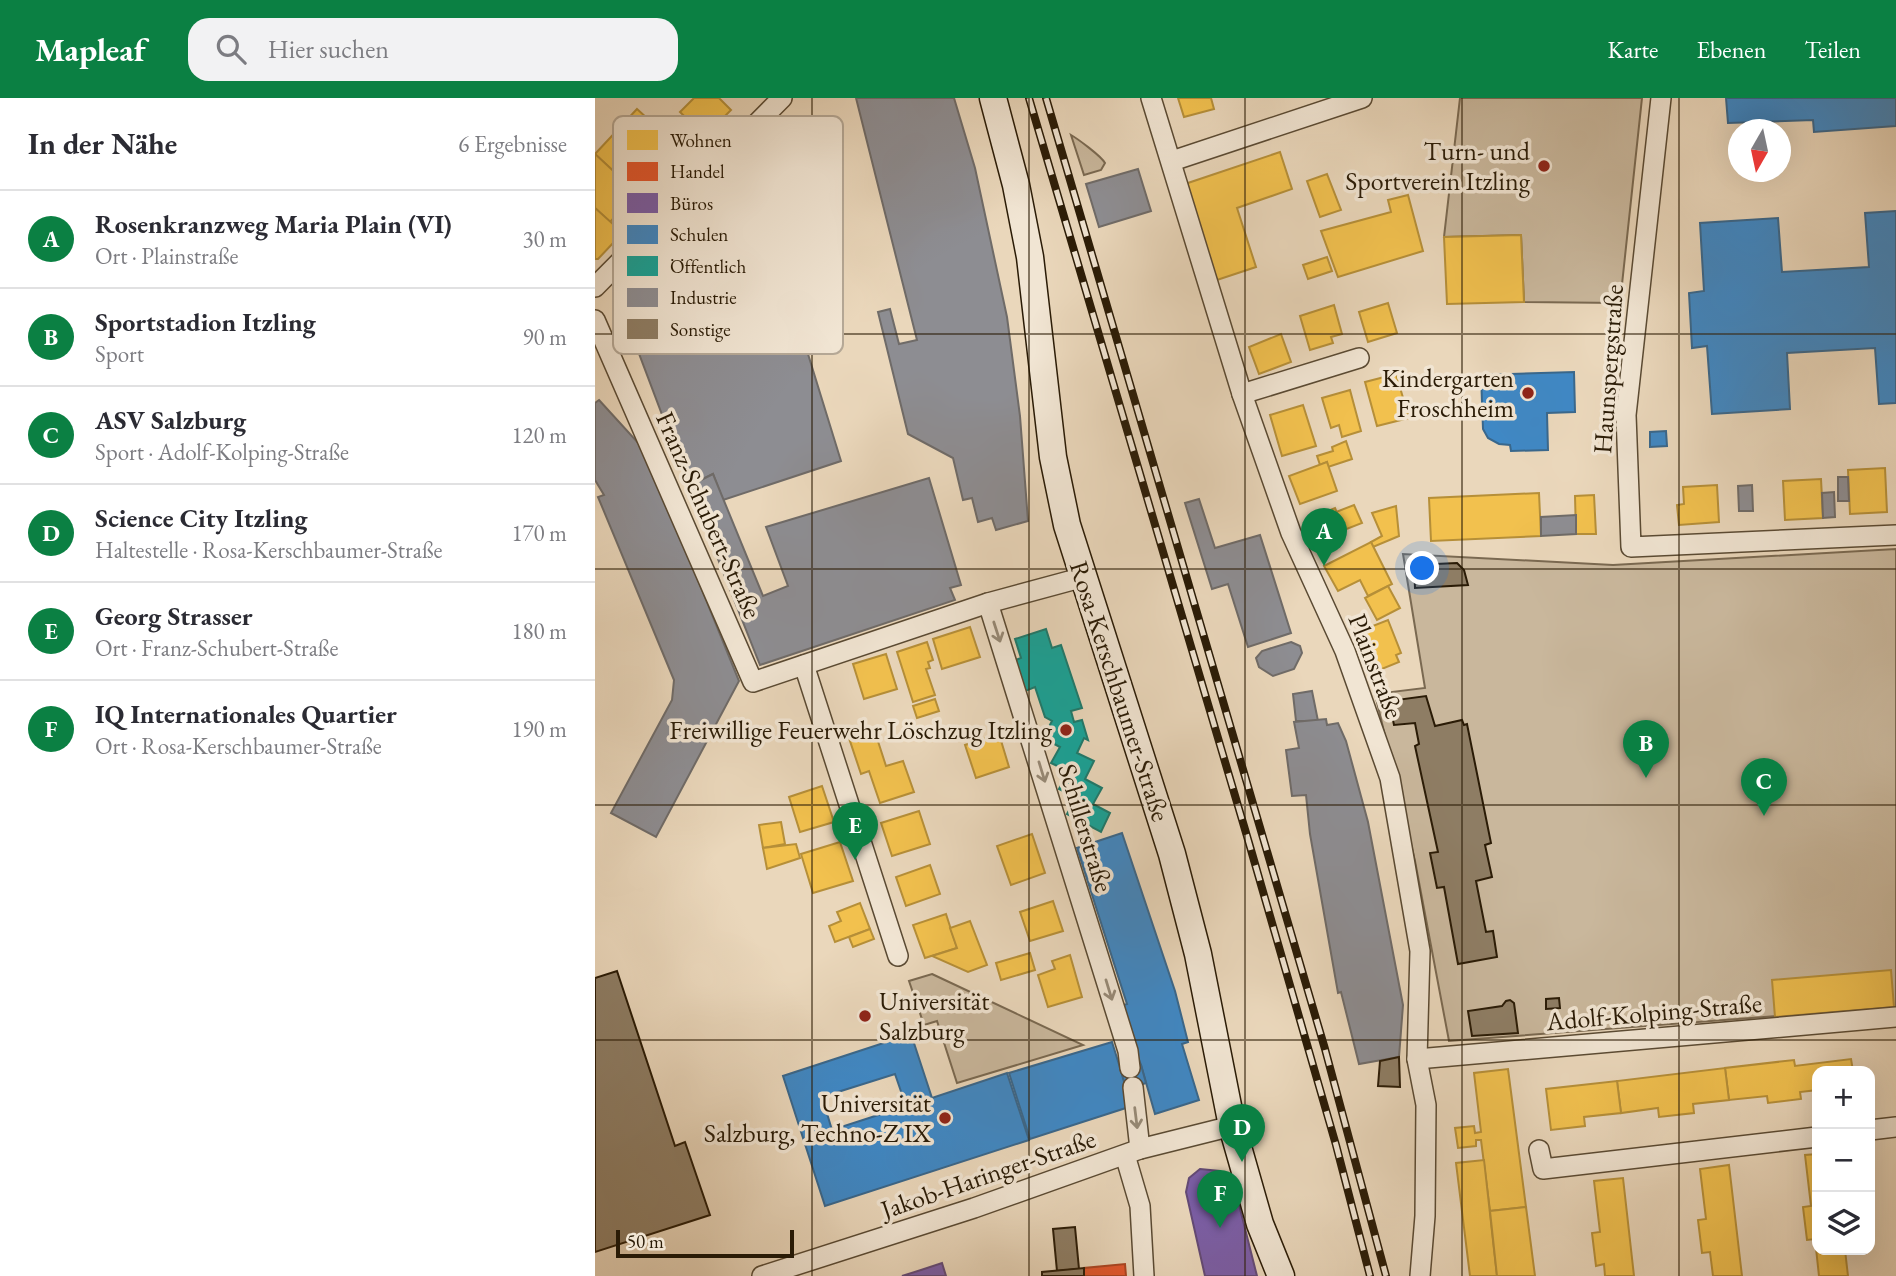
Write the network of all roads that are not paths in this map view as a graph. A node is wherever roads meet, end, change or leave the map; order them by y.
1 (782, 98) edge
2 (993, 98) edge
3 (1151, 98) edge
4 (1362, 98) edge
5 (1661, 98) edge
6 (764, 116) edge
7 (1172, 161) junction
8 (613, 269) edge
9 (595, 287) edge
10 (595, 320) edge
11 (1359, 358) dead end
12 (1243, 394) junction
13 (1896, 535) edge
14 (1084, 577) junction
15 (988, 603) junction
16 (804, 665) junction
17 (898, 956) dead end
18 (1896, 1017) edge
19 (1417, 1059) junction
20 (1232, 1126) junction
21 (1896, 1127) edge
22 (1875, 1129) edge
23 (1812, 1138) edge
24 (1539, 1150) dead end
25 (1132, 1152) junction
26 (762, 1276) edge
27 (1144, 1276) edge
28 (1281, 1276) edge
29 (1420, 1276) edge

1 - 6 street
2 - 14 main road, Rosa-Kerschbaumer-Straße
3 - 7 street, Plainstraße
4 - 7 street
5 - 13 street, Haunspergstraße
7 - 12 street, Plainstraße
8 - 9 street
10 - 16 street, Franz-Schubert-Straße
11 - 12 street
12 - 19 street, Plainstraße
14 - 15 street, Franz-Schubert-Straße
14 - 20 main road, Rosa-Kerschbaumer-Straße
15 - 16 street, Franz-Schubert-Straße
15 -> 25 street, Schillerstraße
16 - 17 street
18 - 19 street, Adolf-Kolping-Straße
19 - 29 street, Plainstraße
20 - 25 street, Jakob-Haringer-Straße
20 - 28 main road, Rosa-Kerschbaumer-Straße
21 - 22 street
23 - 24 street
25 - 26 street, Jakob-Haringer-Straße
25 - 27 street, Schillerstraße

